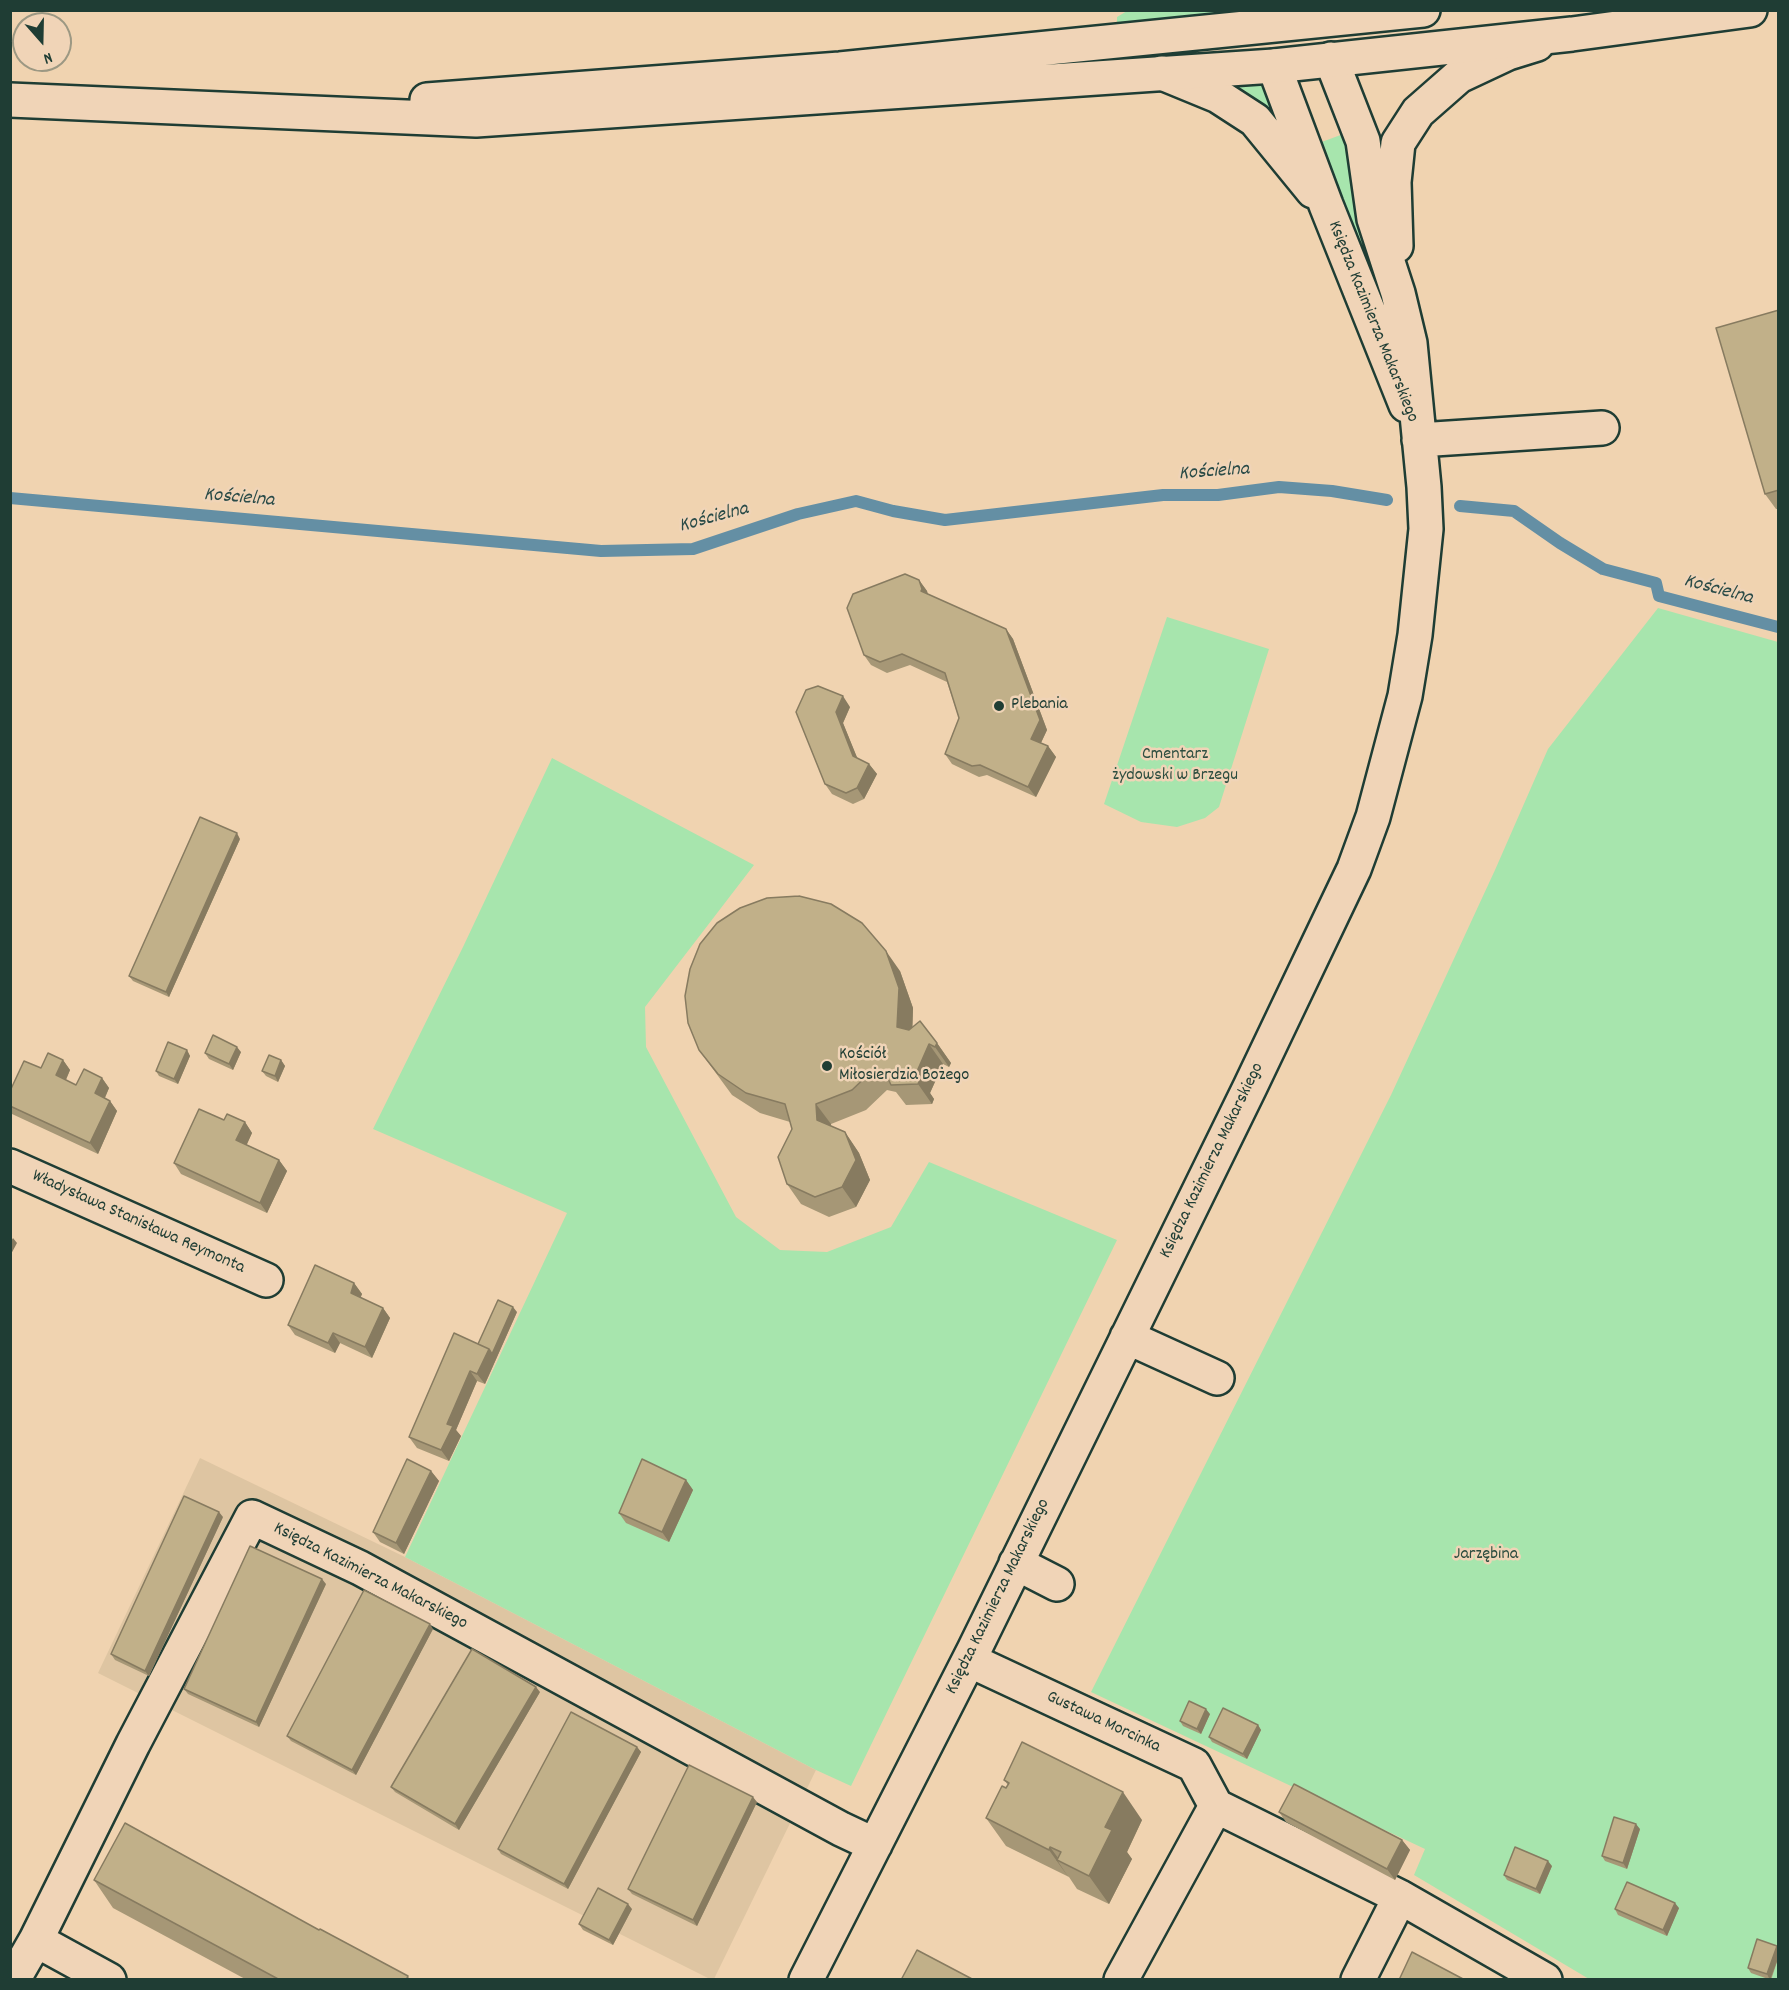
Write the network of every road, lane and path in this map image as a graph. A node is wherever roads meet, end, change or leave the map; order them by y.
1 (1423, 10) edge
2 (1750, 10) edge
3 (1316, 21) junction
4 (1260, 27) junction
5 (1572, 33) junction
6 (1331, 59) junction
7 (1274, 66) junction
8 (1162, 73) junction
9 (10, 100) edge
10 (281, 110) junction
11 (1326, 205) junction
12 (1398, 293) junction
13 (1602, 428) dead end
14 (1419, 440) junction
15 (10, 1166) edge
16 (266, 1280) dead end
17 (1127, 1337) junction
18 (1217, 1378) dead end
19 (1016, 1563) junction
20 (1057, 1584) dead end
21 (969, 1660) junction
22 (1216, 1806) junction
23 (875, 1845) junction
24 (1401, 1897) junction
25 (36, 1940) junction
26 (13, 1980) edge
27 (109, 1980) edge
28 (806, 1980) edge
29 (1121, 1980) edge
30 (1359, 1980) edge
31 (1545, 1980) edge

1 - 3 street
2 - 5 street
3 - 4 street
3 - 6 street, Księdza Kazimierza Makarskiego
4 - 7 street, Księdza Kazimierza Makarskiego
4 - 10 street
5 - 6 street
5 - 12 street, Księdza Kazimierza Makarskiego
6 - 7 street
6 - 12 street, Księdza Kazimierza Makarskiego
7 - 8 street
7 - 11 street, Księdza Kazimierza Makarskiego
8 - 10 street
8 - 11 street, Księdza Kazimierza Makarskiego
9 - 10 street
11 - 14 street, Księdza Kazimierza Makarskiego
12 - 14 street, Księdza Kazimierza Makarskiego
13 - 14 street
14 - 17 street, Księdza Kazimierza Makarskiego
15 - 16 street, Władysława Stanisława Reymonta
17 - 18 street
17 - 19 street, Księdza Kazimierza Makarskiego
19 - 20 street
19 - 21 street, Księdza Kazimierza Makarskiego
21 - 22 street, Gustawa Morcinka
21 - 23 street, Księdza Kazimierza Makarskiego
22 - 24 street
22 - 29 street
23 - 25 street, Księdza Kazimierza Makarskiego
23 - 28 street, Księdza Kazimierza Makarskiego
24 - 30 street
24 - 31 street
25 - 26 street, Księdza Kazimierza Makarskiego
25 - 27 street

